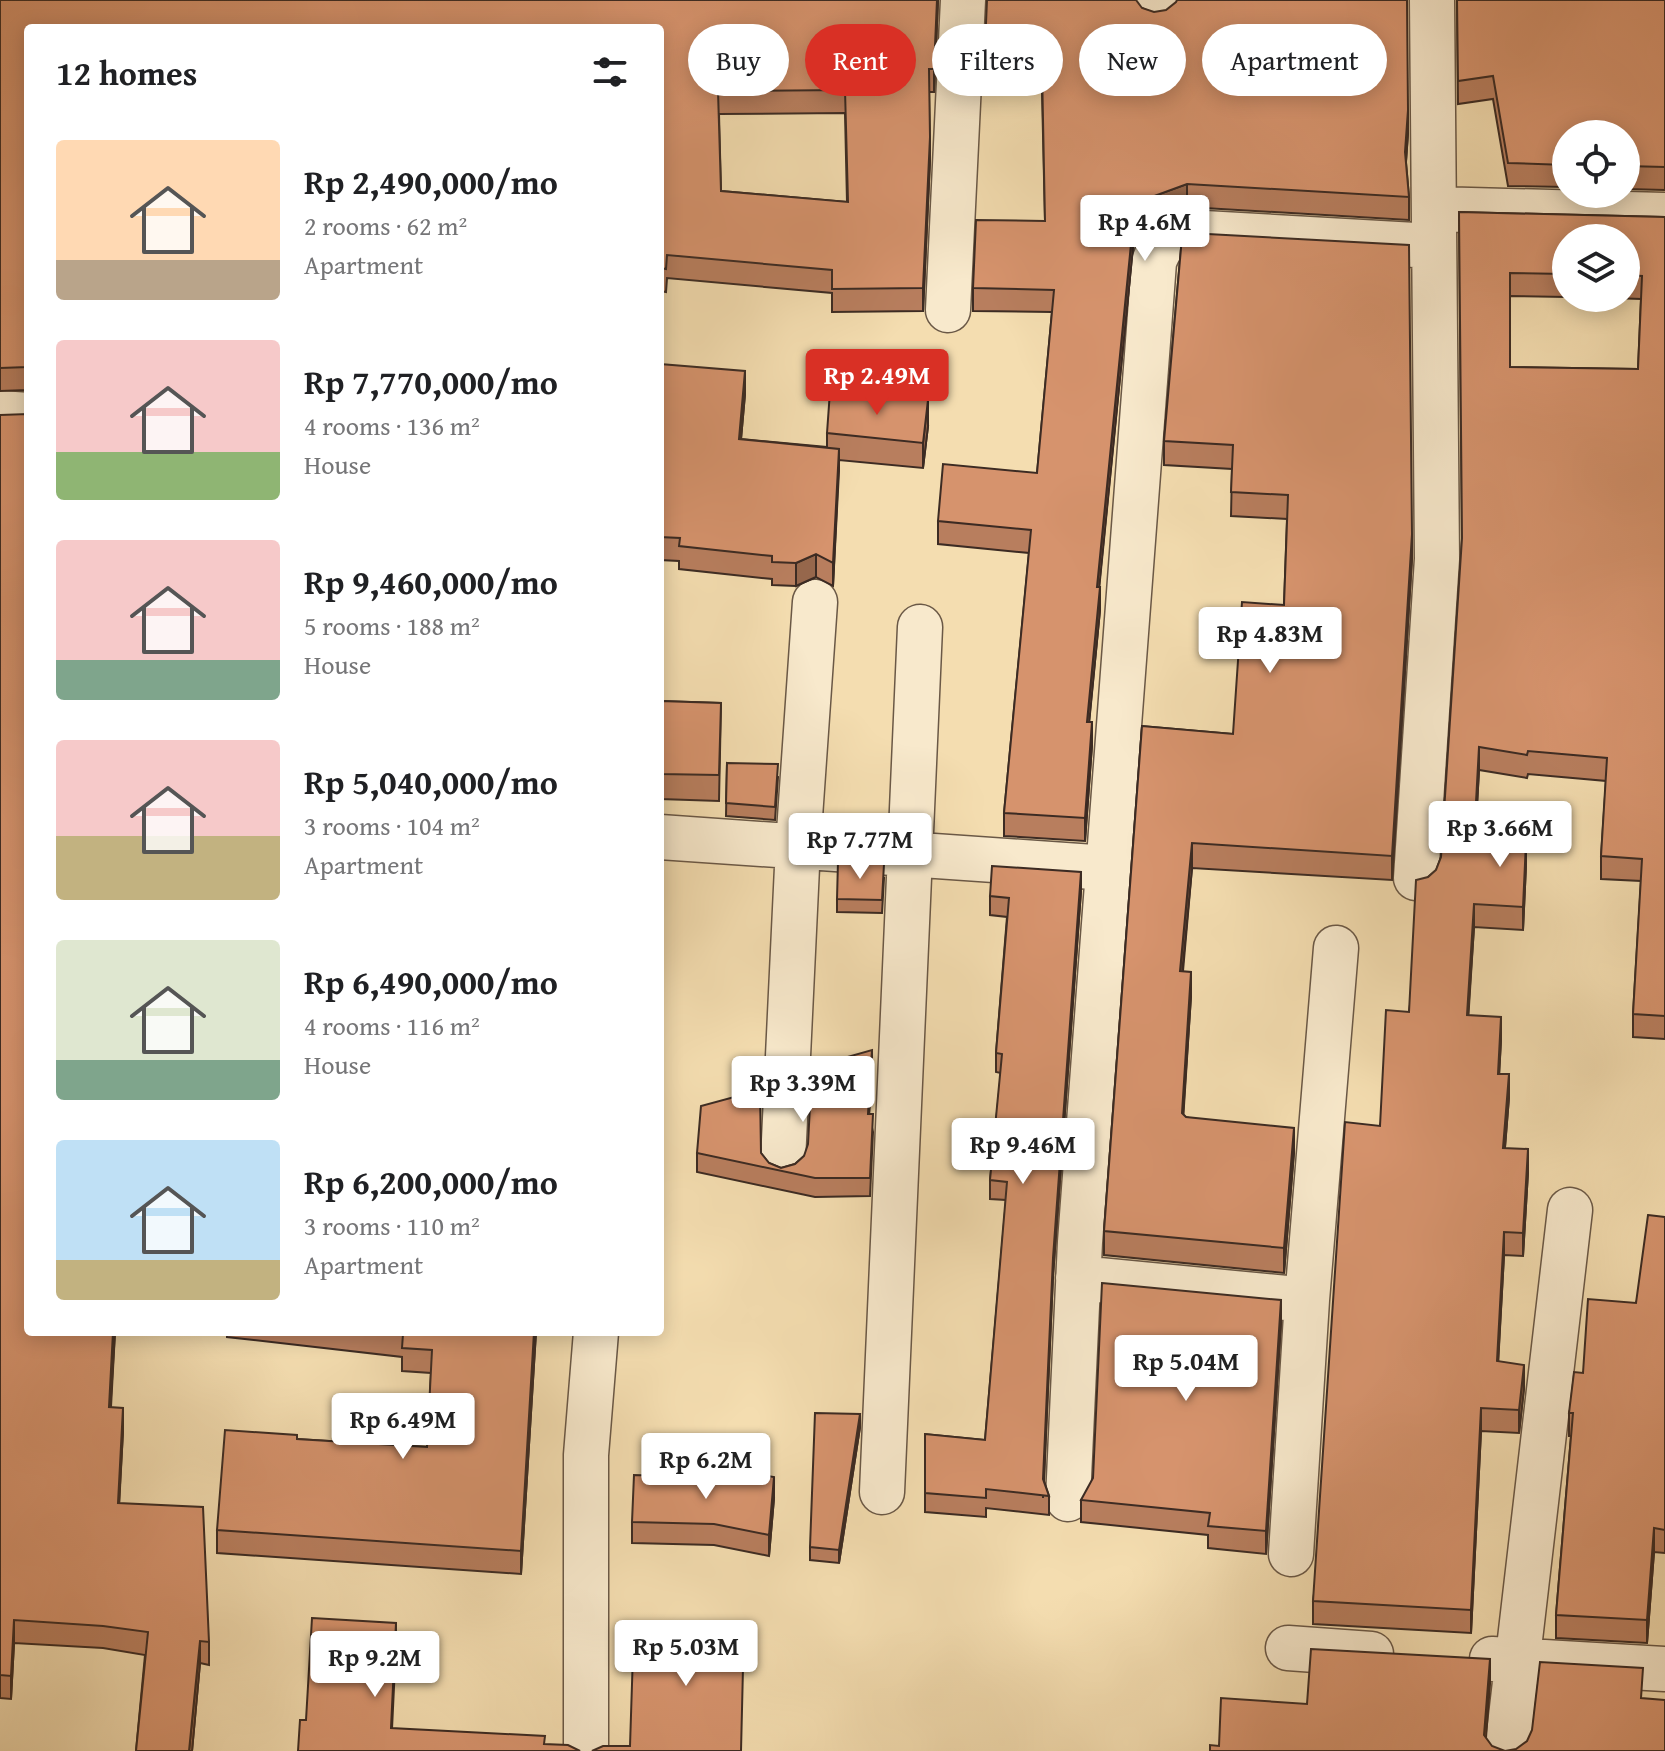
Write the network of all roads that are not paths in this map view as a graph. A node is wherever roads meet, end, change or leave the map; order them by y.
1 (963, 0) edge
2 (1432, 0) edge
3 (1665, 215) edge
4 (1434, 228) junction
5 (948, 310) dead end
6 (0, 413) edge
7 (24, 415) edge
8 (815, 602) dead end
9 (920, 627) dead end
10 (664, 837) edge
11 (798, 846) junction
12 (908, 854) junction
13 (1108, 868) junction
14 (1416, 878) edge
15 (1336, 948) dead end
16 (783, 1161) dead end
17 (1570, 1210) dead end
18 (1078, 1278) junction
19 (1307, 1300) junction
20 (596, 1336) edge
21 (882, 1492) dead end
22 (1068, 1499) dead end
23 (1291, 1554) dead end
24 (1288, 1648) dead end
25 (1414, 1656) edge
26 (1459, 1658) edge
27 (1520, 1661) junction
28 (1665, 1669) edge
29 (586, 1751) edge
30 (1507, 1751) edge

1 - 5 street
2 - 4 street
3 - 4 street
4 - 13 street
4 - 14 street
6 - 7 street
8 - 11 street
9 - 12 street
10 - 11 street
11 - 12 street
11 - 16 street
12 - 13 street
12 - 21 street
13 - 18 street
15 - 19 street
17 - 27 street
18 - 19 street
18 - 22 street
19 - 23 street
20 - 29 street
24 - 25 street
26 - 27 street
27 - 28 street
27 - 30 street

